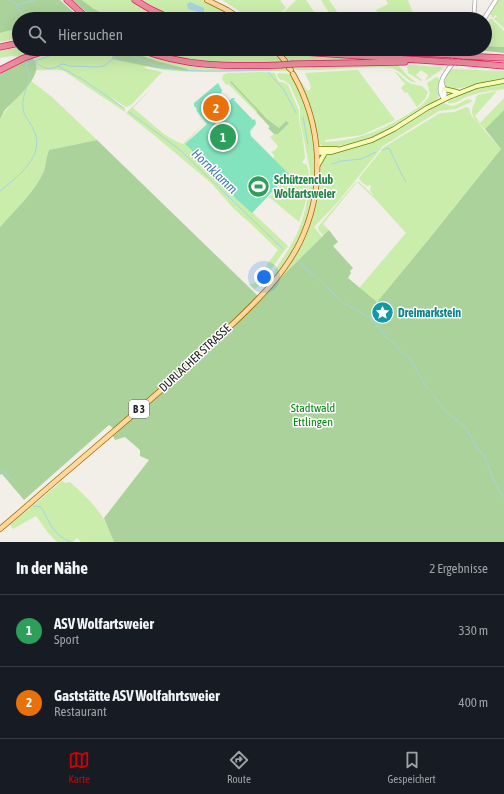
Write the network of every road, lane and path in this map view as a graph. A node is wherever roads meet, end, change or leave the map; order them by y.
1 (67, 0) edge
2 (135, 0) edge
3 (207, 0) edge
4 (475, 0) edge
5 (496, 0) edge
6 (80, 12) edge
7 (156, 12) edge
8 (230, 12) edge
9 (474, 12) edge
10 (488, 12) edge
11 (12, 44) edge
12 (0, 47) edge
13 (30, 56) edge
14 (163, 56) edge
15 (280, 56) edge
16 (360, 56) edge
17 (459, 56) edge
18 (463, 56) edge
19 (504, 58) edge
20 (419, 60) junction
21 (283, 63) junction
22 (504, 66) edge
23 (291, 69) junction
24 (0, 70) edge
25 (442, 81) junction
26 (504, 81) edge
27 (444, 90) junction
28 (460, 92) junction
29 (444, 99) junction
30 (340, 149) junction
31 (317, 151) junction
32 (325, 153) junction
33 (318, 165) junction
34 (0, 529) edge

1 - 6 highway
2 - 7 highway
3 - 8 main road
4 - 9 street
5 - 10 street
11 - 12 highway
13 - 24 highway
14 - 21 highway
15 - 21 main road
16 - 20 highway
17 - 25 street
18 - 19 highway, bridge
20 - 22 highway, bridge
20 - 23 highway
21 - 23 highway, bridge
23 - 31 main road, B 3
25 - 27 street
25 - 29 street
26 - 28 main road
27 - 28 main road
27 - 29 street
28 - 29 main road
29 - 30 main road
30 - 31 main road
30 - 32 main road
31 - 32 main road
31 - 33 main road, B 3
32 - 33 main road
33 - 34 main road, DURLACHER STRASSE / B 3

